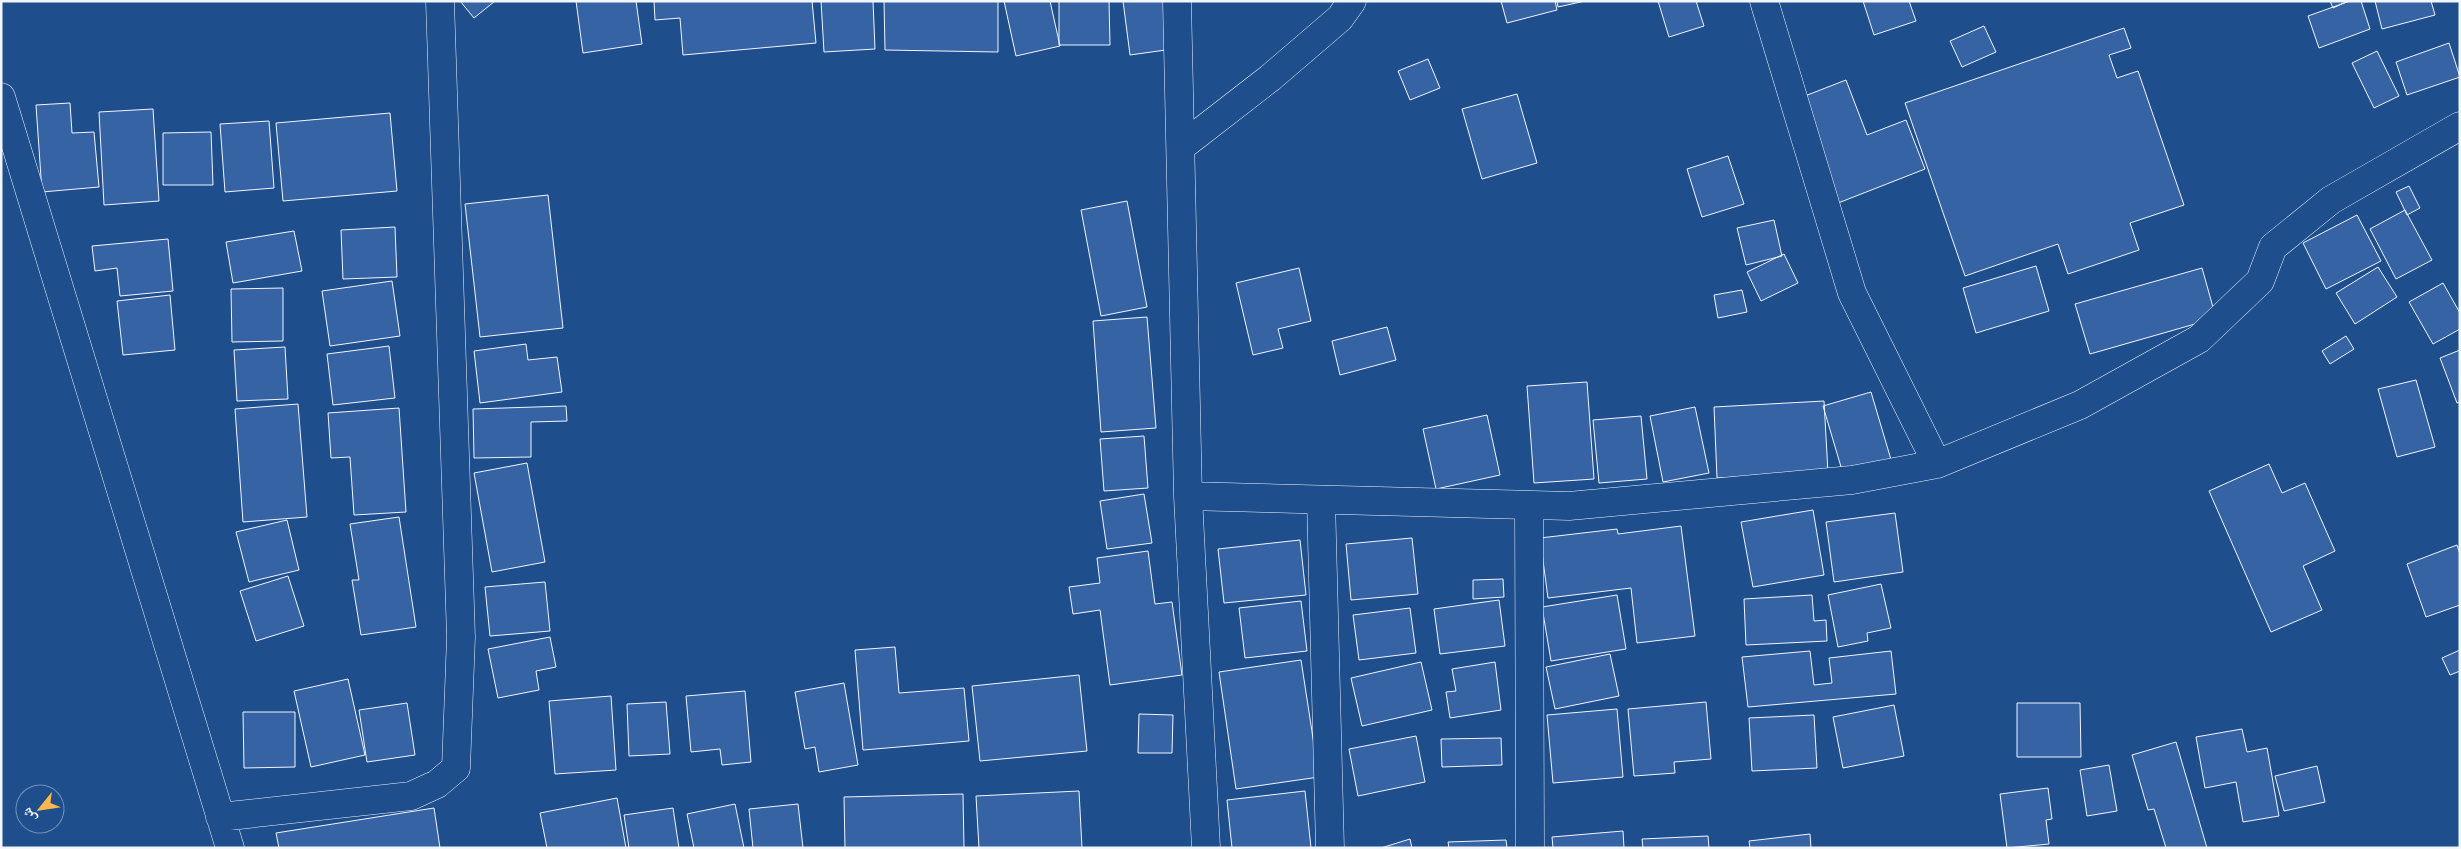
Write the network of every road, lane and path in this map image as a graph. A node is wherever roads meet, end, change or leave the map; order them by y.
1 (440, 1) edge
2 (1177, 1) edge
3 (1352, 1) edge
4 (1764, 1) edge
5 (1, 96) edge
6 (2460, 126) edge
7 (1181, 147) junction
8 (1937, 464) junction
9 (1188, 496) junction
10 (1320, 500) junction
11 (1529, 505) junction
12 (220, 817) junction
13 (230, 848) edge
14 (1206, 848) edge
15 (1330, 848) edge
16 (1530, 848) edge

1 - 12 street
2 - 7 street
3 - 7 street
4 - 8 street
5 - 12 street
6 - 8 street
7 - 9 street
8 - 11 street
9 - 10 street
9 - 14 street
10 - 11 street
10 - 15 street
11 - 16 street
12 - 13 street

